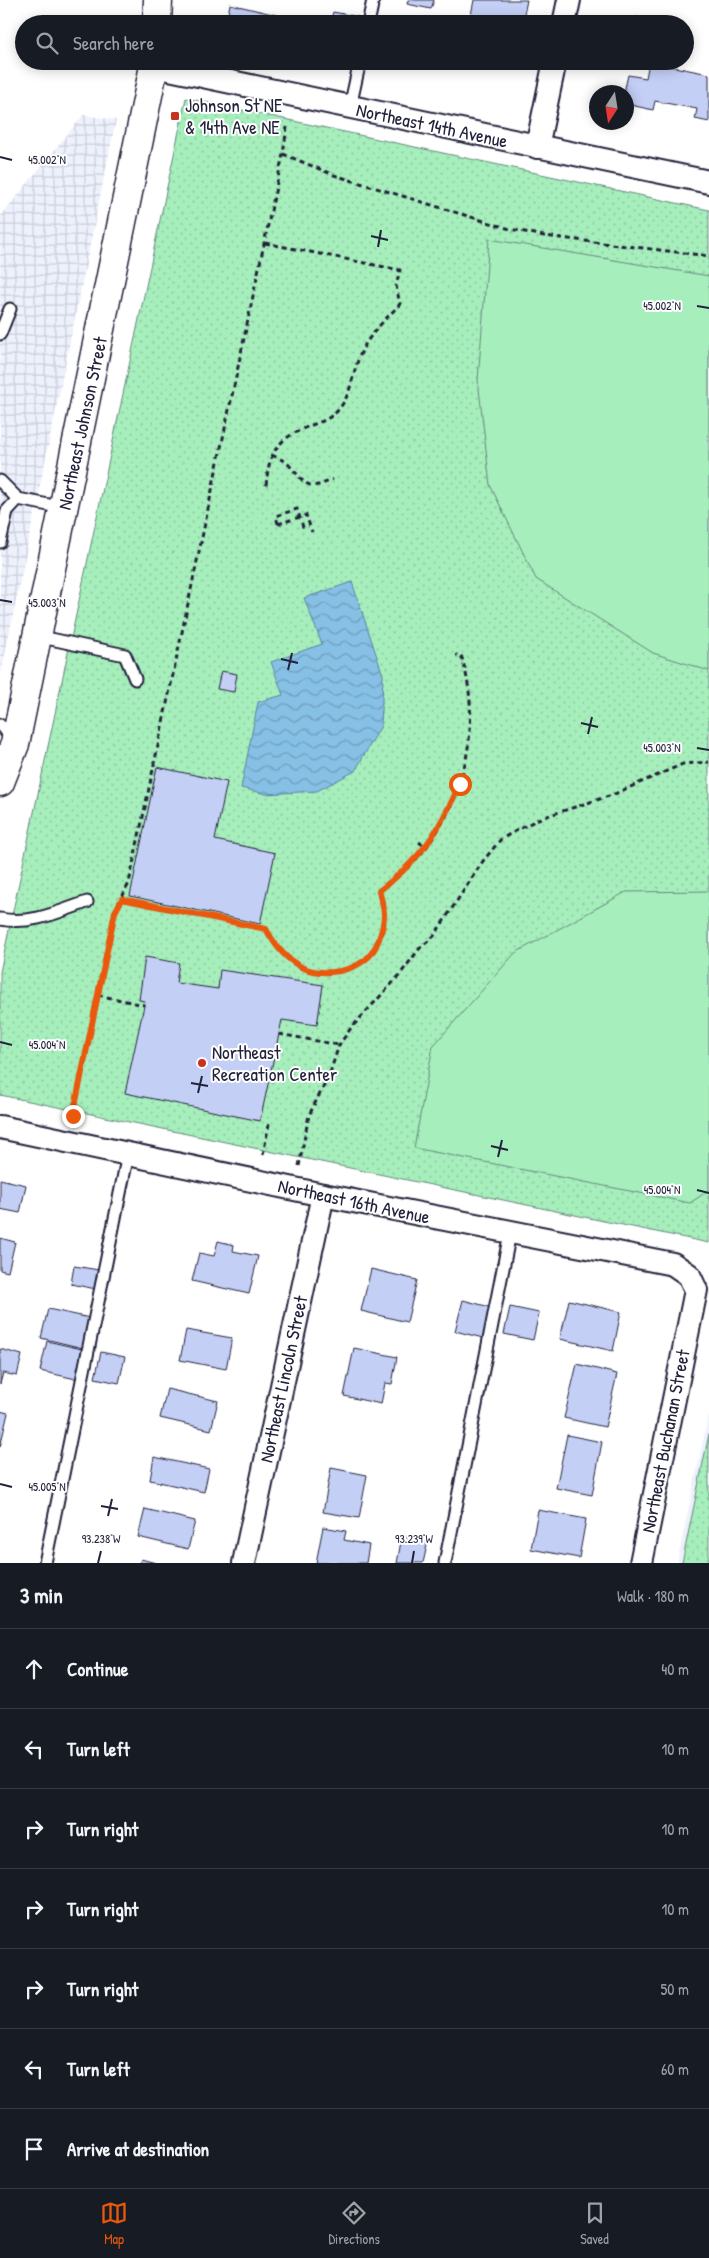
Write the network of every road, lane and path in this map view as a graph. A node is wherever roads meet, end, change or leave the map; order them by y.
1 (158, 0) edge
2 (373, 0) edge
3 (569, 0) edge
4 (157, 15) edge
5 (370, 15) edge
6 (566, 15) edge
7 (154, 70) edge
8 (182, 70) edge
9 (358, 70) edge
10 (553, 70) edge
11 (350, 107) junction
12 (287, 127) dead end
13 (537, 147) junction
14 (283, 154) junction
15 (709, 182) edge
16 (265, 242) junction
17 (709, 256) edge
18 (10, 309) dead end
19 (0, 334) edge
20 (272, 455) junction
21 (333, 478) dead end
22 (0, 481) edge
23 (266, 486) dead end
24 (18, 499) junction
25 (64, 508) junction
26 (304, 530) dead end
27 (312, 532) dead end
28 (0, 542) edge
29 (37, 636) junction
30 (456, 655) dead end
31 (135, 679) dead end
32 (8, 734) edge
33 (709, 762) edge
34 (0, 782) edge
35 (419, 842) dead end
36 (426, 847) junction
37 (122, 899) junction
38 (87, 902) dead end
39 (0, 919) edge
40 (98, 995) junction
41 (144, 1005) dead end
42 (279, 1034) dead end
43 (339, 1045) junction
44 (73, 1116) dead end
45 (269, 1124) dead end
46 (0, 1127) edge
47 (128, 1154) junction
48 (263, 1155) dead end
49 (295, 1189) junction
50 (322, 1194) junction
51 (510, 1233) junction
52 (696, 1290) joint
53 (45, 1563) edge
54 (244, 1563) edge
55 (445, 1563) edge
56 (641, 1563) edge

1 - 4 street
2 - 5 lane
3 - 6 street
7 - 25 street, Northeast Johnson Street
8 - 11 street, Northeast 14th Avenue
9 - 11 lane
10 - 13 street
11 - 13 street, Northeast 14th Avenue
12 - 14 path
13 - 15 street, Northeast 14th Avenue
14 - 16 path
14 - 17 path
16 - 20 path
16 - 37 path
18 - 19 lane
20 - 21 path
20 - 23 path
22 - 24 lane
24 - 25 lane
24 - 28 lane
25 - 29 street, Northeast Johnson Street
26 - 27 path, bridge
29 - 31 lane
29 - 32 street, Northeast Johnson Street
30 - 36 path
32 - 34 street, Northeast Johnson Street
33 - 43 path
35 - 36 path
36 - 37 path
37 - 40 path
38 - 39 lane
40 - 41 path
40 - 44 path
42 - 43 path
43 - 49 path
45 - 48 path
46 - 47 street, Northeast 16th Avenue
47 - 49 street, Northeast 16th Avenue
47 - 53 lane
49 - 50 street, Northeast 16th Avenue
50 - 51 street, Northeast 16th Avenue
50 - 54 street, Northeast Lincoln Street
51 - 52 street, Northeast 16th Avenue
51 - 55 lane
52 - 56 street, Northeast Buchanan Street

